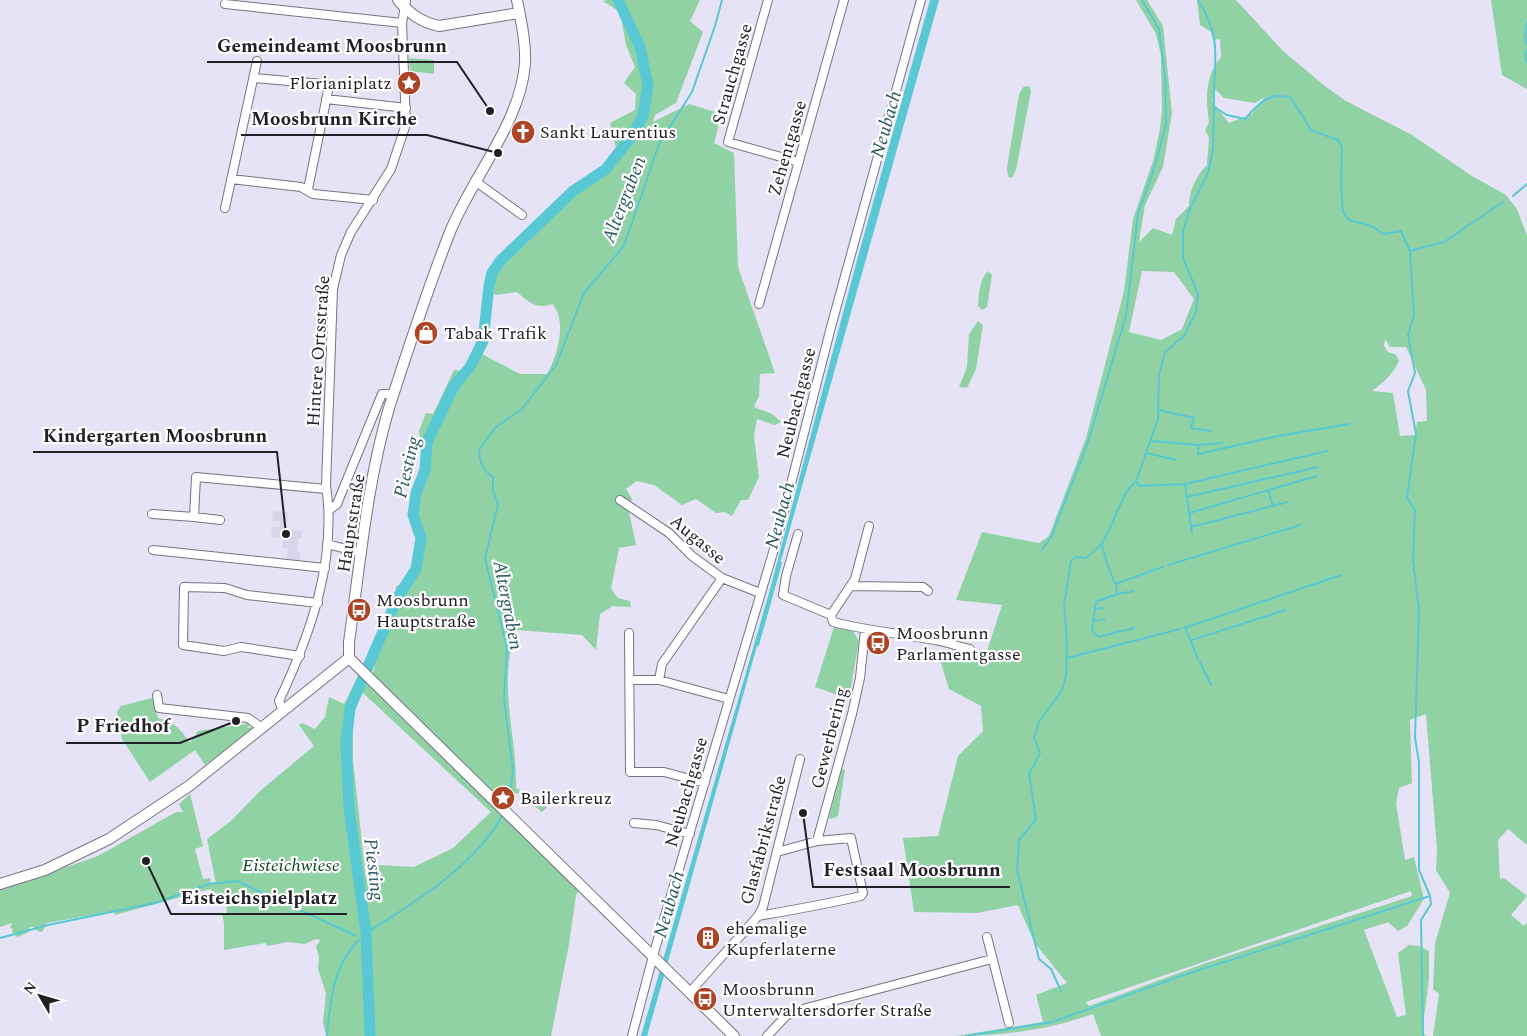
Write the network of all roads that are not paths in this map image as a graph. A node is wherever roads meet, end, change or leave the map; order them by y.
1 (517, 0) edge
2 (768, 0) edge
3 (844, 0) edge
4 (921, 0) edge
5 (403, 3) edge
6 (225, 4) dead end
7 (519, 13) junction
8 (402, 23) junction
9 (257, 61) dead end
10 (254, 78) junction
11 (326, 99) junction
12 (406, 108) junction
13 (799, 162) junction
14 (231, 180) junction
15 (475, 181) junction
16 (308, 189) junction
17 (373, 200) junction
18 (225, 208) dead end
19 (522, 215) dead end
20 (759, 304) dead end
21 (393, 394) junction
22 (326, 489) junction
23 (620, 500) dead end
24 (330, 510) junction
25 (152, 514) dead end
26 (194, 517) junction
27 (220, 520) dead end
28 (869, 526) dead end
29 (798, 534) dead end
30 (327, 544) junction
31 (153, 550) dead end
32 (362, 553) junction
33 (325, 568) junction
34 (722, 578) junction
35 (851, 586) junction
36 (928, 591) dead end
37 (760, 593) junction
38 (318, 603) junction
39 (831, 615) junction
40 (865, 630) junction
41 (629, 633) dead end
42 (970, 649) dead end
43 (300, 656) junction
44 (349, 658) junction
45 (630, 680) junction
46 (659, 680) junction
47 (157, 695) dead end
48 (729, 699) junction
49 (283, 711) junction
50 (262, 728) junction
51 (800, 759) dead end
52 (705, 783) junction
53 (634, 824) dead end
54 (690, 834) junction
55 (817, 841) junction
56 (777, 852) junction
57 (0, 884) edge
58 (758, 916) junction
59 (987, 937) dead end
60 (656, 959) junction
61 (992, 959) junction
62 (690, 992) junction
63 (1009, 1023) dead end
64 (632, 1036) edge
65 (734, 1036) edge
66 (767, 1036) edge

1 - 7 main road
2 - 13 street, Strauchgasse
3 - 13 street, Zehentgasse
4 - 37 street, Neubachgasse
5 - 7 main road
5 - 8 street, Hintere Ortsstraße
6 - 8 street
7 - 15 main road, Hauptstraße
8 - 12 street, Hintere Ortsstraße
9 - 10 street
10 - 11 street
10 - 14 street
11 - 12 street
11 - 16 street
12 - 17 street, Hintere Ortsstraße
13 - 20 street, Zehentgasse
14 - 16 street
14 - 18 street
15 - 19 street
15 - 21 main road, Hauptstraße
16 - 17 street
17 - 22 street, Hintere Ortsstraße
21 - 24 street, Hauptstraße
21 - 32 main road, Hauptstraße
22 - 24 street, Hintere Ortsstraße
22 - 26 street
23 - 34 street, Augasse
24 - 30 street, Hintere Ortsstraße
25 - 26 street
26 - 27 street
28 - 35 street
29 - 39 street
30 - 32 street
30 - 33 street, Hintere Ortsstraße
31 - 33 street
32 - 44 main road, Hauptstraße
33 - 38 street, Hintere Ortsstraße
34 - 37 street, Augasse
34 - 46 street
35 - 36 street
35 - 39 street
37 - 48 street, Neubachgasse
38 - 43 street, Hintere Ortsstraße
38 - 43 street
39 - 40 street
40 - 42 street
40 - 55 street, Gewerbering
41 - 45 street
43 - 49 street, Hintere Ortsstraße
44 - 49 main road
44 - 60 main road
45 - 46 street
45 - 52 street
46 - 48 street
47 - 50 street
48 - 52 street, Neubachgasse
49 - 50 main road
50 - 57 main road
51 - 56 street, Glasfabrikstraße
52 - 54 street, Neubachgasse
53 - 54 street
54 - 60 street, Neubachgasse
55 - 56 street
55 - 58 street
56 - 58 street, Glasfabrikstraße
58 - 62 street, Glasfabrikstraße
59 - 61 street
60 - 62 main road
60 - 64 street, Neubachgasse
61 - 63 street
61 - 66 street
62 - 65 main road

